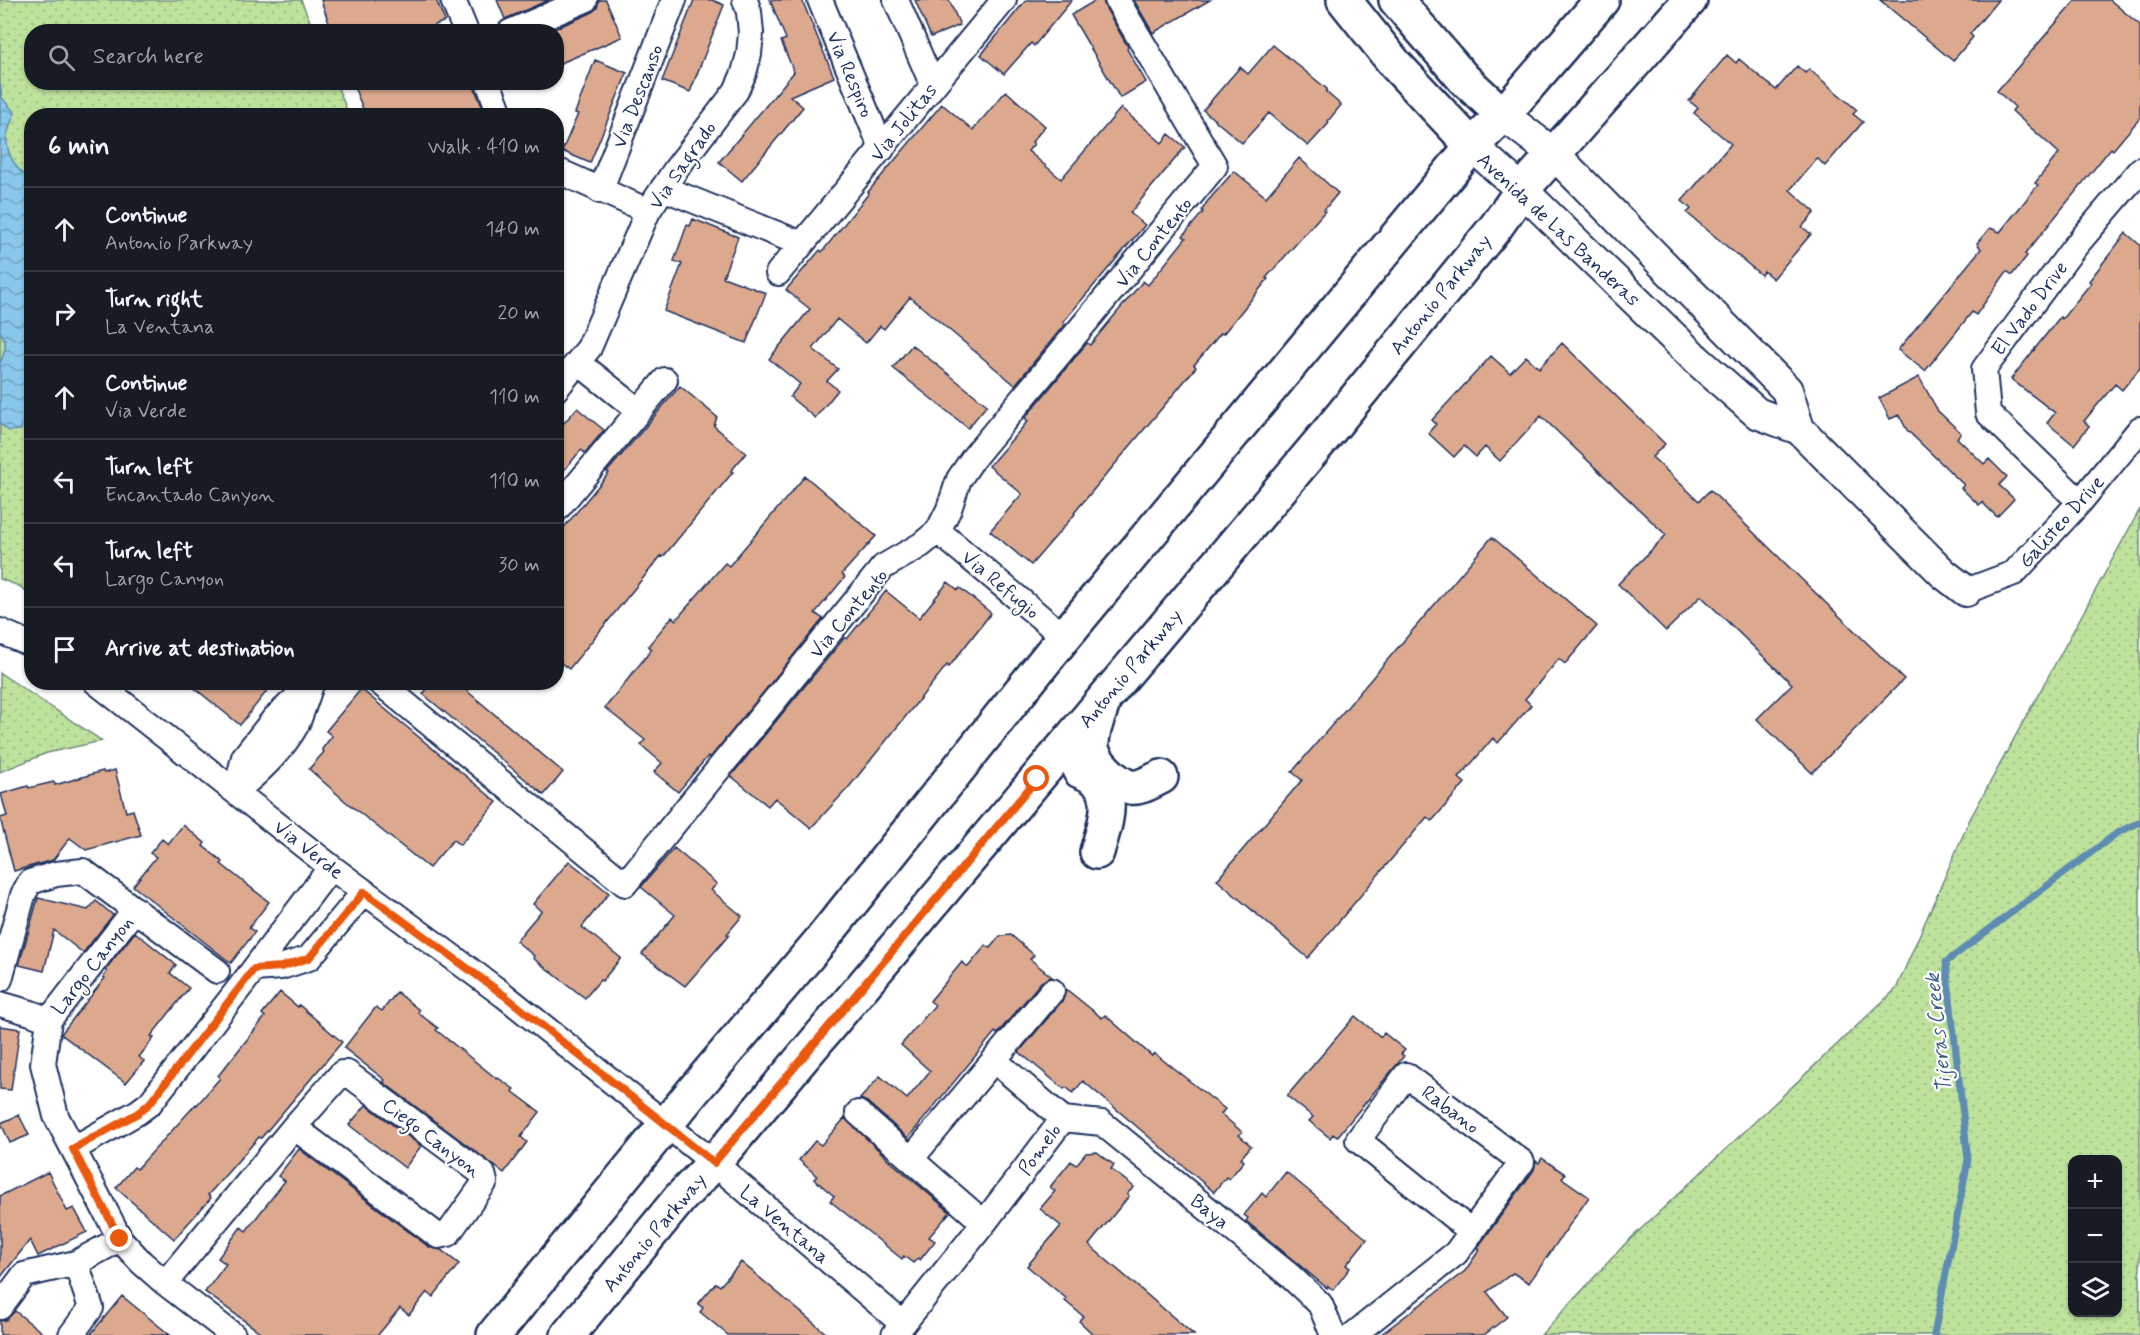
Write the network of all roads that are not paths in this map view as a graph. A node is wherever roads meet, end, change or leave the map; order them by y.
1 (453, 0) edge
2 (585, 0) edge
3 (674, 0) edge
4 (745, 0) edge
5 (820, 0) edge
6 (896, 0) edge
7 (1004, 0) edge
8 (1117, 0) edge
9 (1344, 0) edge
10 (1396, 0) edge
11 (1602, 0) edge
12 (1690, 0) edge
13 (463, 24) edge
14 (529, 24) edge
15 (933, 86) junction
16 (491, 90) edge
17 (498, 108) edge
18 (1503, 115) junction
19 (1472, 146) junction
20 (882, 148) junction
21 (1554, 154) junction
22 (2140, 170) edge
23 (564, 174) edge
24 (663, 188) junction
25 (1522, 190) junction
26 (600, 191) junction
27 (648, 211) junction
28 (802, 244) junction
29 (778, 273) dead end
30 (579, 363) junction
31 (564, 380) edge
32 (665, 380) dead end
33 (639, 411) junction
34 (1799, 429) junction
35 (2140, 429) edge
36 (564, 500) edge
37 (2080, 502) junction
38 (938, 531) junction
39 (1966, 591) joint
40 (0, 631) edge
41 (1064, 637) junction
42 (24, 642) edge
43 (106, 690) edge
44 (310, 690) edge
45 (407, 691) edge
46 (1106, 696) junction
47 (1161, 777) dead end
48 (1037, 779) junction
49 (236, 791) junction
50 (1096, 852) dead end
51 (331, 867) junction
52 (364, 892) junction
53 (135, 909) junction
54 (254, 969) junction
55 (217, 971) dead end
56 (0, 980) edge
57 (1052, 991) dead end
58 (0, 1004) edge
59 (49, 1020) junction
60 (994, 1060) junction
61 (858, 1113) dead end
62 (1063, 1119) junction
63 (666, 1125) junction
64 (294, 1127) junction
65 (73, 1149) junction
66 (911, 1159) junction
67 (714, 1163) junction
68 (984, 1223) junction
69 (1472, 1232) junction
70 (120, 1239) junction
71 (76, 1263) junction
72 (165, 1283) junction
73 (0, 1307) edge
74 (899, 1330) edge
75 (71, 1335) edge
76 (233, 1335) edge
77 (494, 1335) edge
78 (568, 1335) edge
79 (1333, 1335) edge
80 (1353, 1335) edge

1 - 13 street
2 - 14 street
3 - 26 street, Via Descanso
4 - 24 street, Via Sagrado
5 - 20 street, Via Respiro
6 - 15 street
7 - 15 street, Via Jolitas
8 - 38 street, Via Contento
9 - 19 main road, Avenida de Las Banderas
10 - 18 main road, Avenida de Las Banderas
11 - 18 main road
12 - 21 main road, Antonio Parkway
15 - 20 street, Via Jolitas
16 - 17 street
18 - 19 main road
18 - 21 street, Avenida de Las Banderas
19 - 25 street, Avenida de Las Banderas
19 - 41 main road
20 - 28 street, Via Jolitas
21 - 25 main road, Antonio Parkway
21 - 34 street, Avenida de Las Banderas
22 - 37 street, El Vado Drive
23 - 26 street
24 - 27 street, Via Sagrado
24 - 28 street
25 - 34 street, Avenida de Las Banderas
25 - 46 main road, Antonio Parkway
26 - 27 street
27 - 30 street, Via Sagrado
28 - 29 street, Via Jolitas
30 - 31 street, Via Sagrado
30 - 33 street
32 - 33 street
33 - 36 street
34 - 39 street, Avenida de Las Banderas
35 - 37 street, Galisteo Drive
37 - 39 street, Galisteo Drive
38 - 41 street, Via Refugio
38 - 45 street, Via Contento
40 - 42 street
41 - 63 main road
43 - 49 street, Via Verde
44 - 49 street
46 - 47 main road
46 - 48 main road, Antonio Parkway
48 - 50 main road
48 - 67 main road, Antonio Parkway
49 - 51 street, Via Verde
51 - 52 street, Via Verde
51 - 54 street
52 - 54 street
52 - 63 street, Via Verde
53 - 55 street, Largo Canyon
53 - 56 street, Largo Canyon
53 - 59 street, Largo Canyon
54 - 65 street
57 - 60 street
58 - 59 street, Largo Canyon
59 - 65 street, Largo Canyon
60 - 62 street, Pomelo
60 - 66 street
61 - 66 street
62 - 68 street, Pomelo
62 - 79 street, Baya
63 - 67 street, La Ventana
63 - 77 main road
64 - 64 street, Ciego Canyon
64 - 72 street, Ciego Canyon
65 - 70 street, Largo Canyon
66 - 68 street
67 - 74 street, La Ventana
67 - 78 main road, Antonio Parkway
68 - 74 street, Pomelo
69 - 69 street, Rabano
69 - 80 street, Rabano
70 - 71 street
70 - 72 street, Largo Canyon
71 - 73 street
71 - 75 street
72 - 76 street, Largo Canyon

